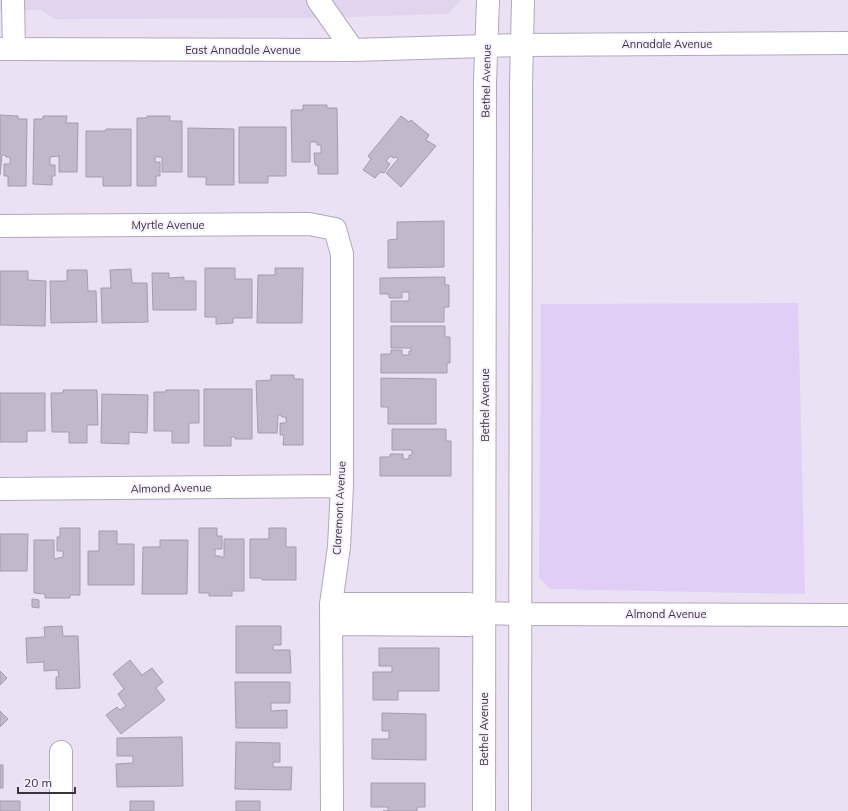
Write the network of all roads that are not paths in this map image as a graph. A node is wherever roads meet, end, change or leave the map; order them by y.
1 (13, 0) edge
2 (318, 0) edge
3 (488, 0) edge
4 (523, 0) edge
5 (848, 43) edge
6 (522, 44) junction
7 (486, 47) junction
8 (7, 49) edge
9 (354, 50) junction
10 (0, 226) edge
11 (335, 229) joint
12 (342, 486) junction
13 (0, 489) edge
14 (485, 613) junction
15 (331, 614) junction
16 (521, 614) junction
17 (848, 615) edge
18 (61, 752) dead end
19 (61, 811) edge
20 (332, 811) edge
21 (484, 811) edge
22 (520, 811) edge

1 - 8 street
2 - 9 street
3 - 7 street, Bethel Avenue
4 - 6 street
5 - 6 street, Annadale Avenue
6 - 7 street, Annadale Avenue
6 - 16 street
7 - 9 street, East Annadale Avenue
7 - 14 street, Bethel Avenue
8 - 9 street, East Annadale Avenue
10 - 11 street, Myrtle Avenue
11 - 12 street, Claremont Avenue
12 - 13 street, Almond Avenue
12 - 15 street, Claremont Avenue
14 - 15 street
14 - 16 street, Almond Avenue
14 - 21 street, Bethel Avenue
15 - 20 street, Claremont Avenue
16 - 17 street, Almond Avenue
16 - 22 street
18 - 19 street

